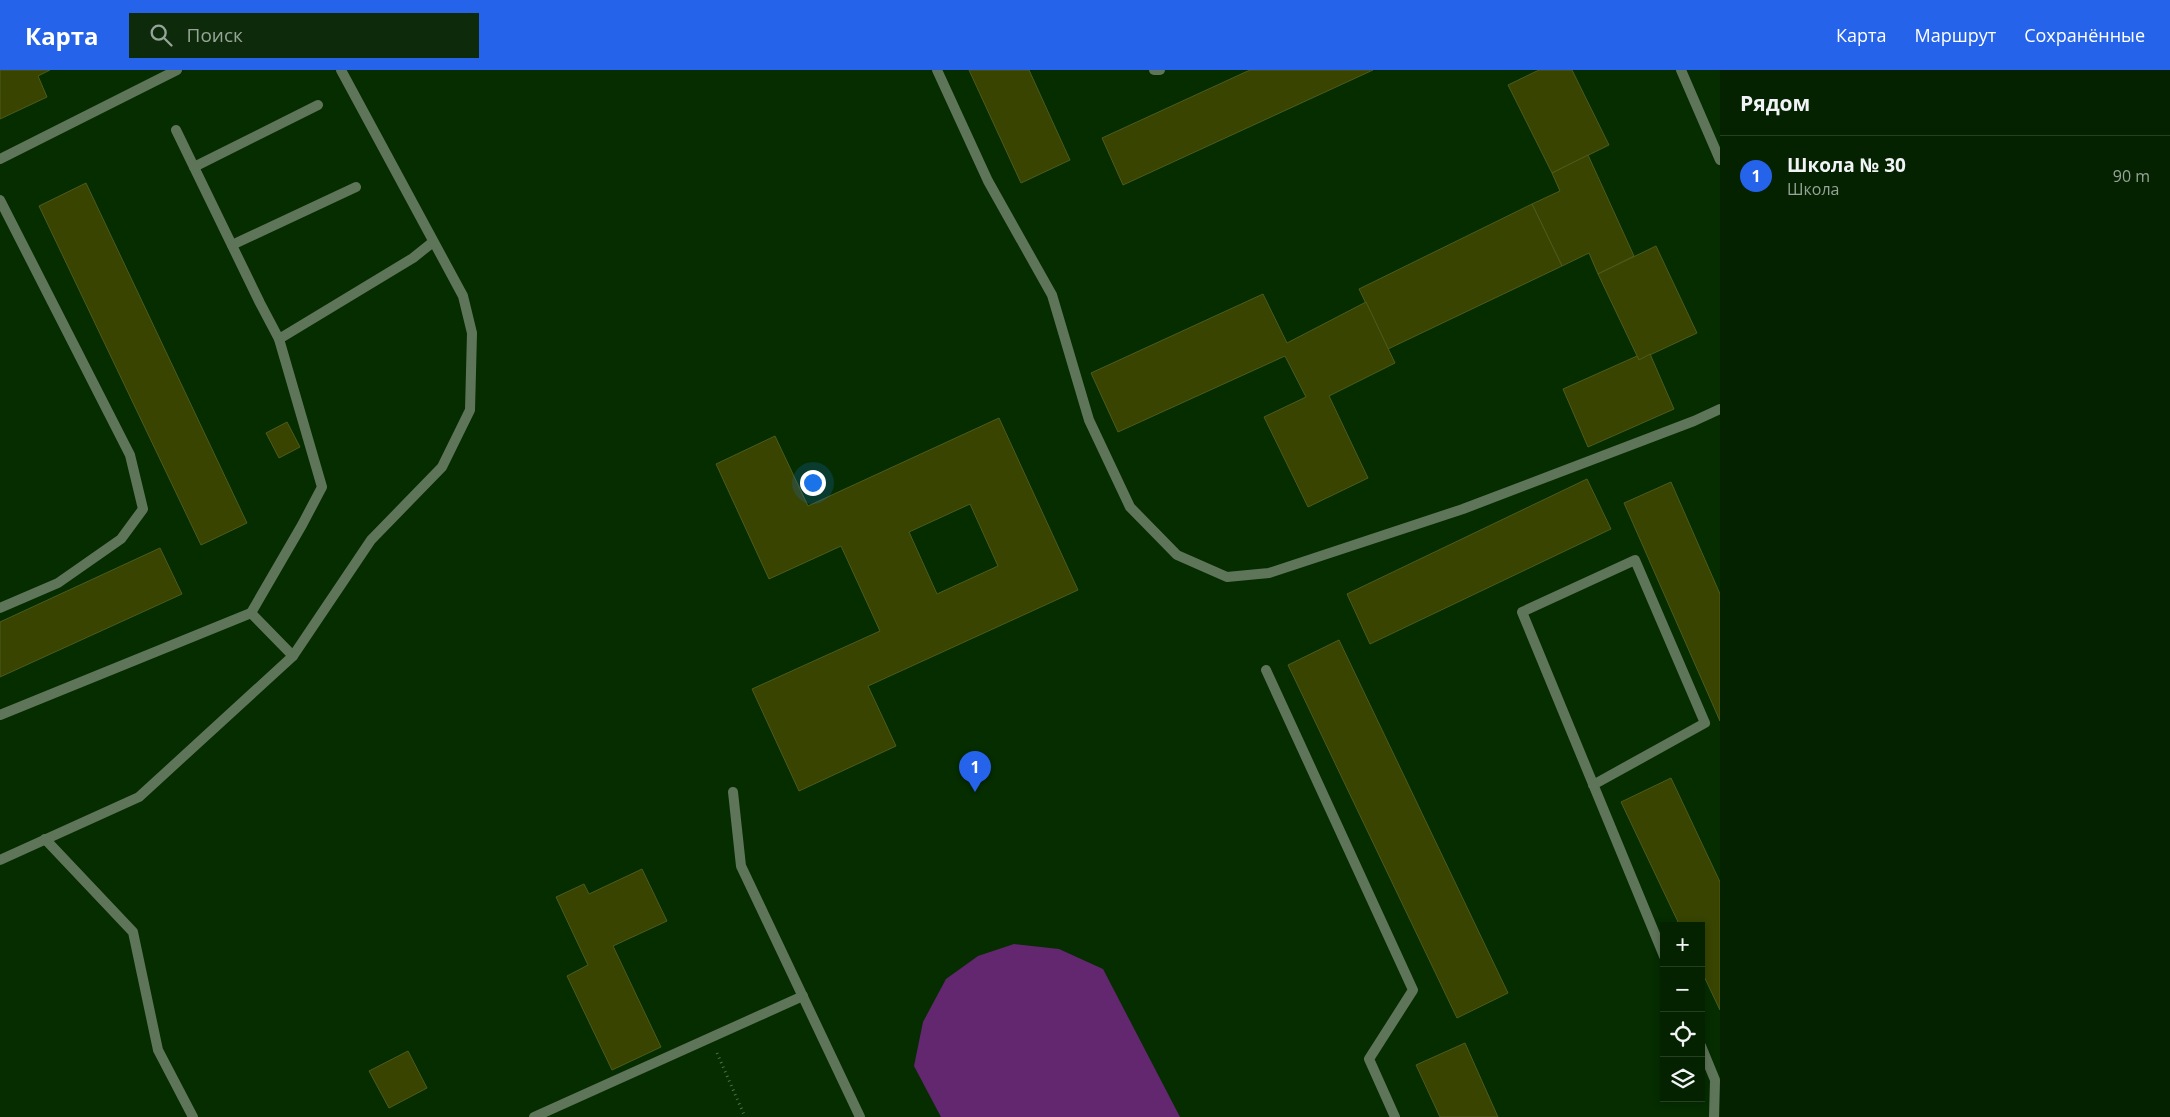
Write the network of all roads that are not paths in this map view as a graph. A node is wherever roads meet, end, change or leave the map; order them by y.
1 (177, 70) edge
2 (341, 70) edge
3 (937, 70) edge
4 (1154, 70) edge
5 (1160, 70) edge
6 (1681, 70) edge
7 (318, 106) dead end
8 (176, 130) dead end
9 (0, 159) edge
10 (1720, 160) edge
11 (194, 166) junction
12 (356, 187) dead end
13 (0, 200) edge
14 (433, 242) junction
15 (232, 245) junction
16 (279, 339) junction
17 (1720, 409) edge
18 (0, 608) edge
19 (251, 612) junction
20 (293, 656) junction
21 (1266, 670) dead end
22 (0, 715) edge
23 (1593, 785) junction
24 (733, 792) dead end
25 (45, 839) junction
26 (0, 860) edge
27 (1660, 946) edge
28 (803, 996) junction
29 (1705, 1056) edge
30 (193, 1117) edge
31 (534, 1117) edge
32 (860, 1117) edge
33 (1395, 1117) edge
34 (1714, 1117) edge

1 - 9 street
2 - 14 street
3 - 17 street
4 - 5 street
6 - 10 street
7 - 11 street
8 - 11 street
11 - 15 street
12 - 15 street
13 - 18 street
14 - 16 street
14 - 20 street
15 - 16 street
16 - 19 street
19 - 20 street
19 - 22 street
20 - 25 street
21 - 33 street
23 - 23 street
23 - 27 street
24 - 28 street
25 - 26 street
25 - 30 street
28 - 31 street
28 - 32 street
29 - 34 street

